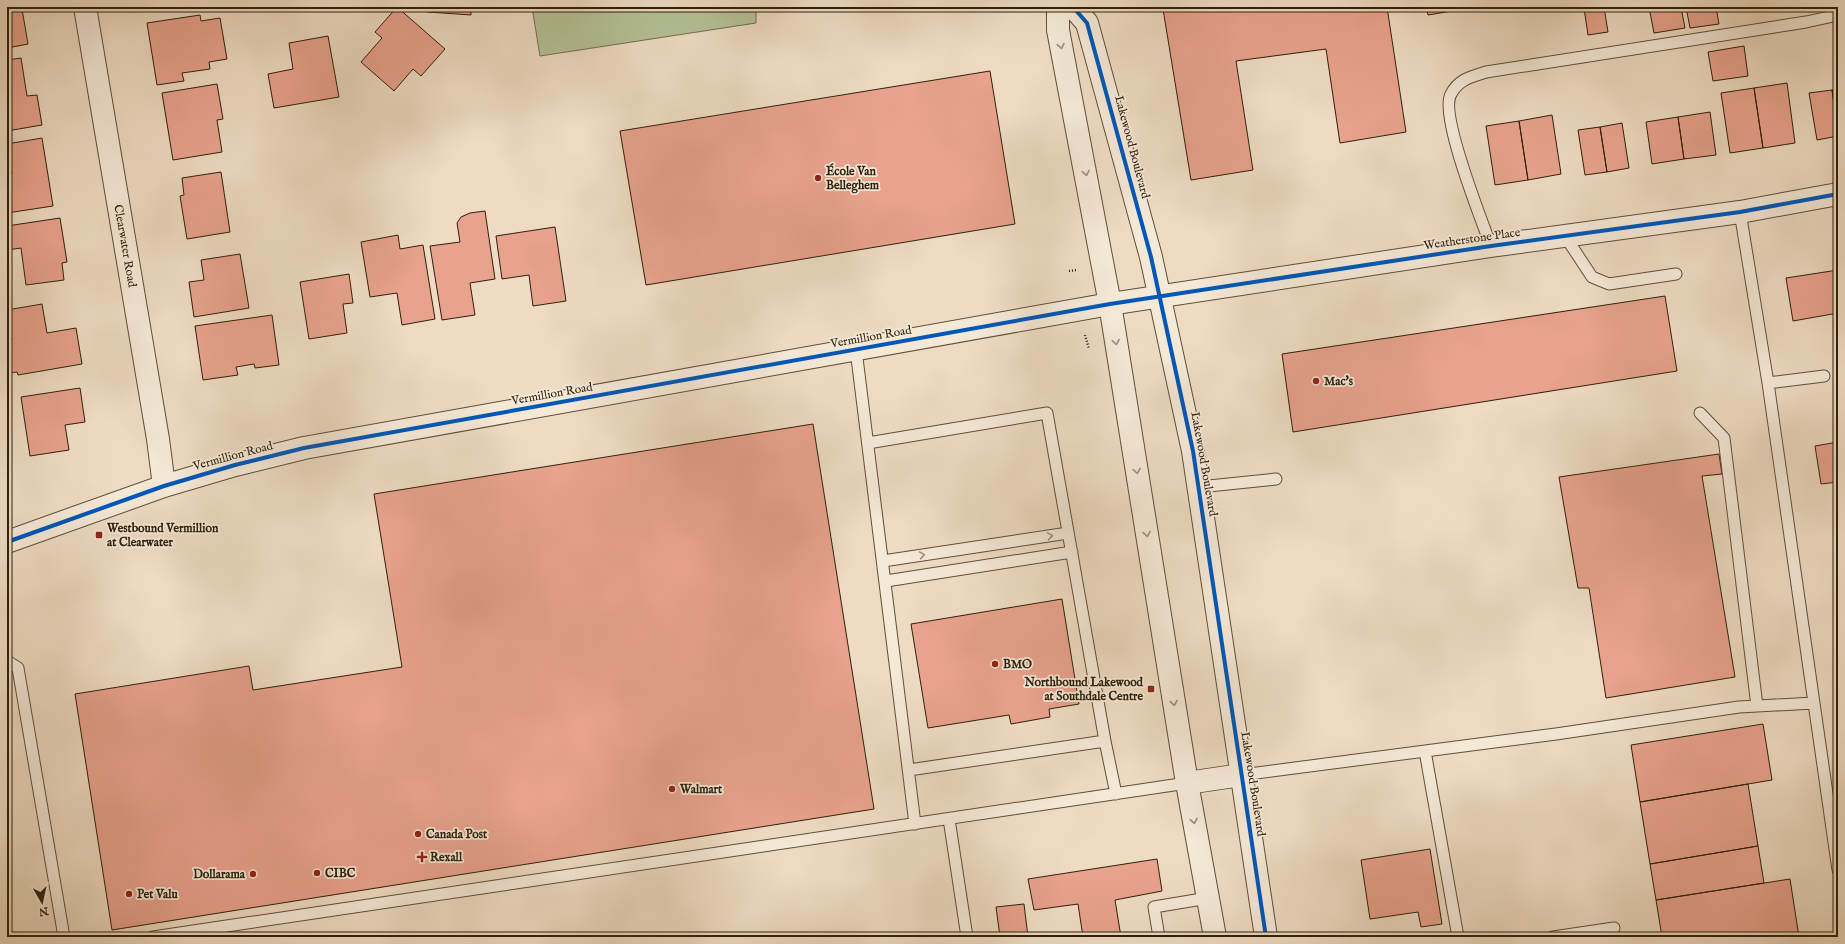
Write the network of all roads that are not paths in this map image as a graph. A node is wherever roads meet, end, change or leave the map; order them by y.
1 (84, 7) edge
2 (1058, 7) edge
3 (1073, 7) edge
4 (1838, 15) edge
5 (1838, 194) edge
6 (1740, 212) junction
7 (1565, 236) junction
8 (1491, 246) junction
9 (1676, 274) dead end
10 (1160, 297) junction
11 (1110, 304) junction
12 (856, 350) junction
13 (1824, 376) dead end
14 (1768, 383) junction
15 (1700, 413) dead end
16 (868, 443) junction
17 (1276, 479) dead end
18 (164, 486) junction
19 (1199, 487) junction
20 (1068, 533) junction
21 (7, 542) edge
22 (1072, 552) junction
23 (883, 561) junction
24 (886, 581) junction
25 (7, 660) edge
26 (1814, 703) junction
27 (1757, 706) junction
28 (1105, 741) junction
29 (1425, 751) junction
30 (909, 770) junction
31 (1241, 775) junction
32 (1187, 783) junction
33 (1116, 794) junction
34 (949, 819) junction
35 (915, 824) junction
36 (1838, 870) edge
37 (1208, 898) junction
38 (1614, 928) dead end
39 (64, 937) edge
40 (153, 937) edge
41 (967, 937) edge
42 (1159, 937) edge
43 (1215, 937) edge
44 (1266, 937) edge
45 (1458, 937) edge
46 (1553, 937) edge

1 - 18 street, Clearwater Road
2 -> 11 street
3 - 10 street, Lakewood Boulevard
4 - 8 lane
5 - 6 street, Weatherstone Place
6 - 7 street, Weatherstone Place
6 - 14 lane
7 - 8 street, Weatherstone Place
7 - 9 lane
8 - 10 street, Weatherstone Place
10 - 11 street, Weatherstone Place
10 - 19 street, Lakewood Boulevard
11 - 12 street, Vermillion Road
11 -> 32 street
12 - 16 lane
12 - 18 street, Vermillion Road
13 - 14 lane
14 - 26 lane
15 - 27 lane
16 - 20 lane
16 - 23 lane
17 - 19 lane
18 - 21 street, Vermillion Road
19 - 31 street, Lakewood Boulevard
20 - 22 lane
23 -> 20 lane
22 - 24 lane
22 - 28 lane
23 - 24 lane
24 - 30 lane
25 - 39 lane
26 - 27 lane
26 - 36 lane
27 - 29 lane
28 - 30 lane
28 - 33 lane
29 - 31 lane
29 - 45 lane
30 - 35 lane
31 - 32 street
31 - 44 street, Lakewood Boulevard
32 - 33 lane
32 -> 37 street
33 - 34 lane
34 - 35 lane
34 - 41 lane
35 - 40 lane
37 - 42 lane
37 - 43 street
38 - 46 lane

